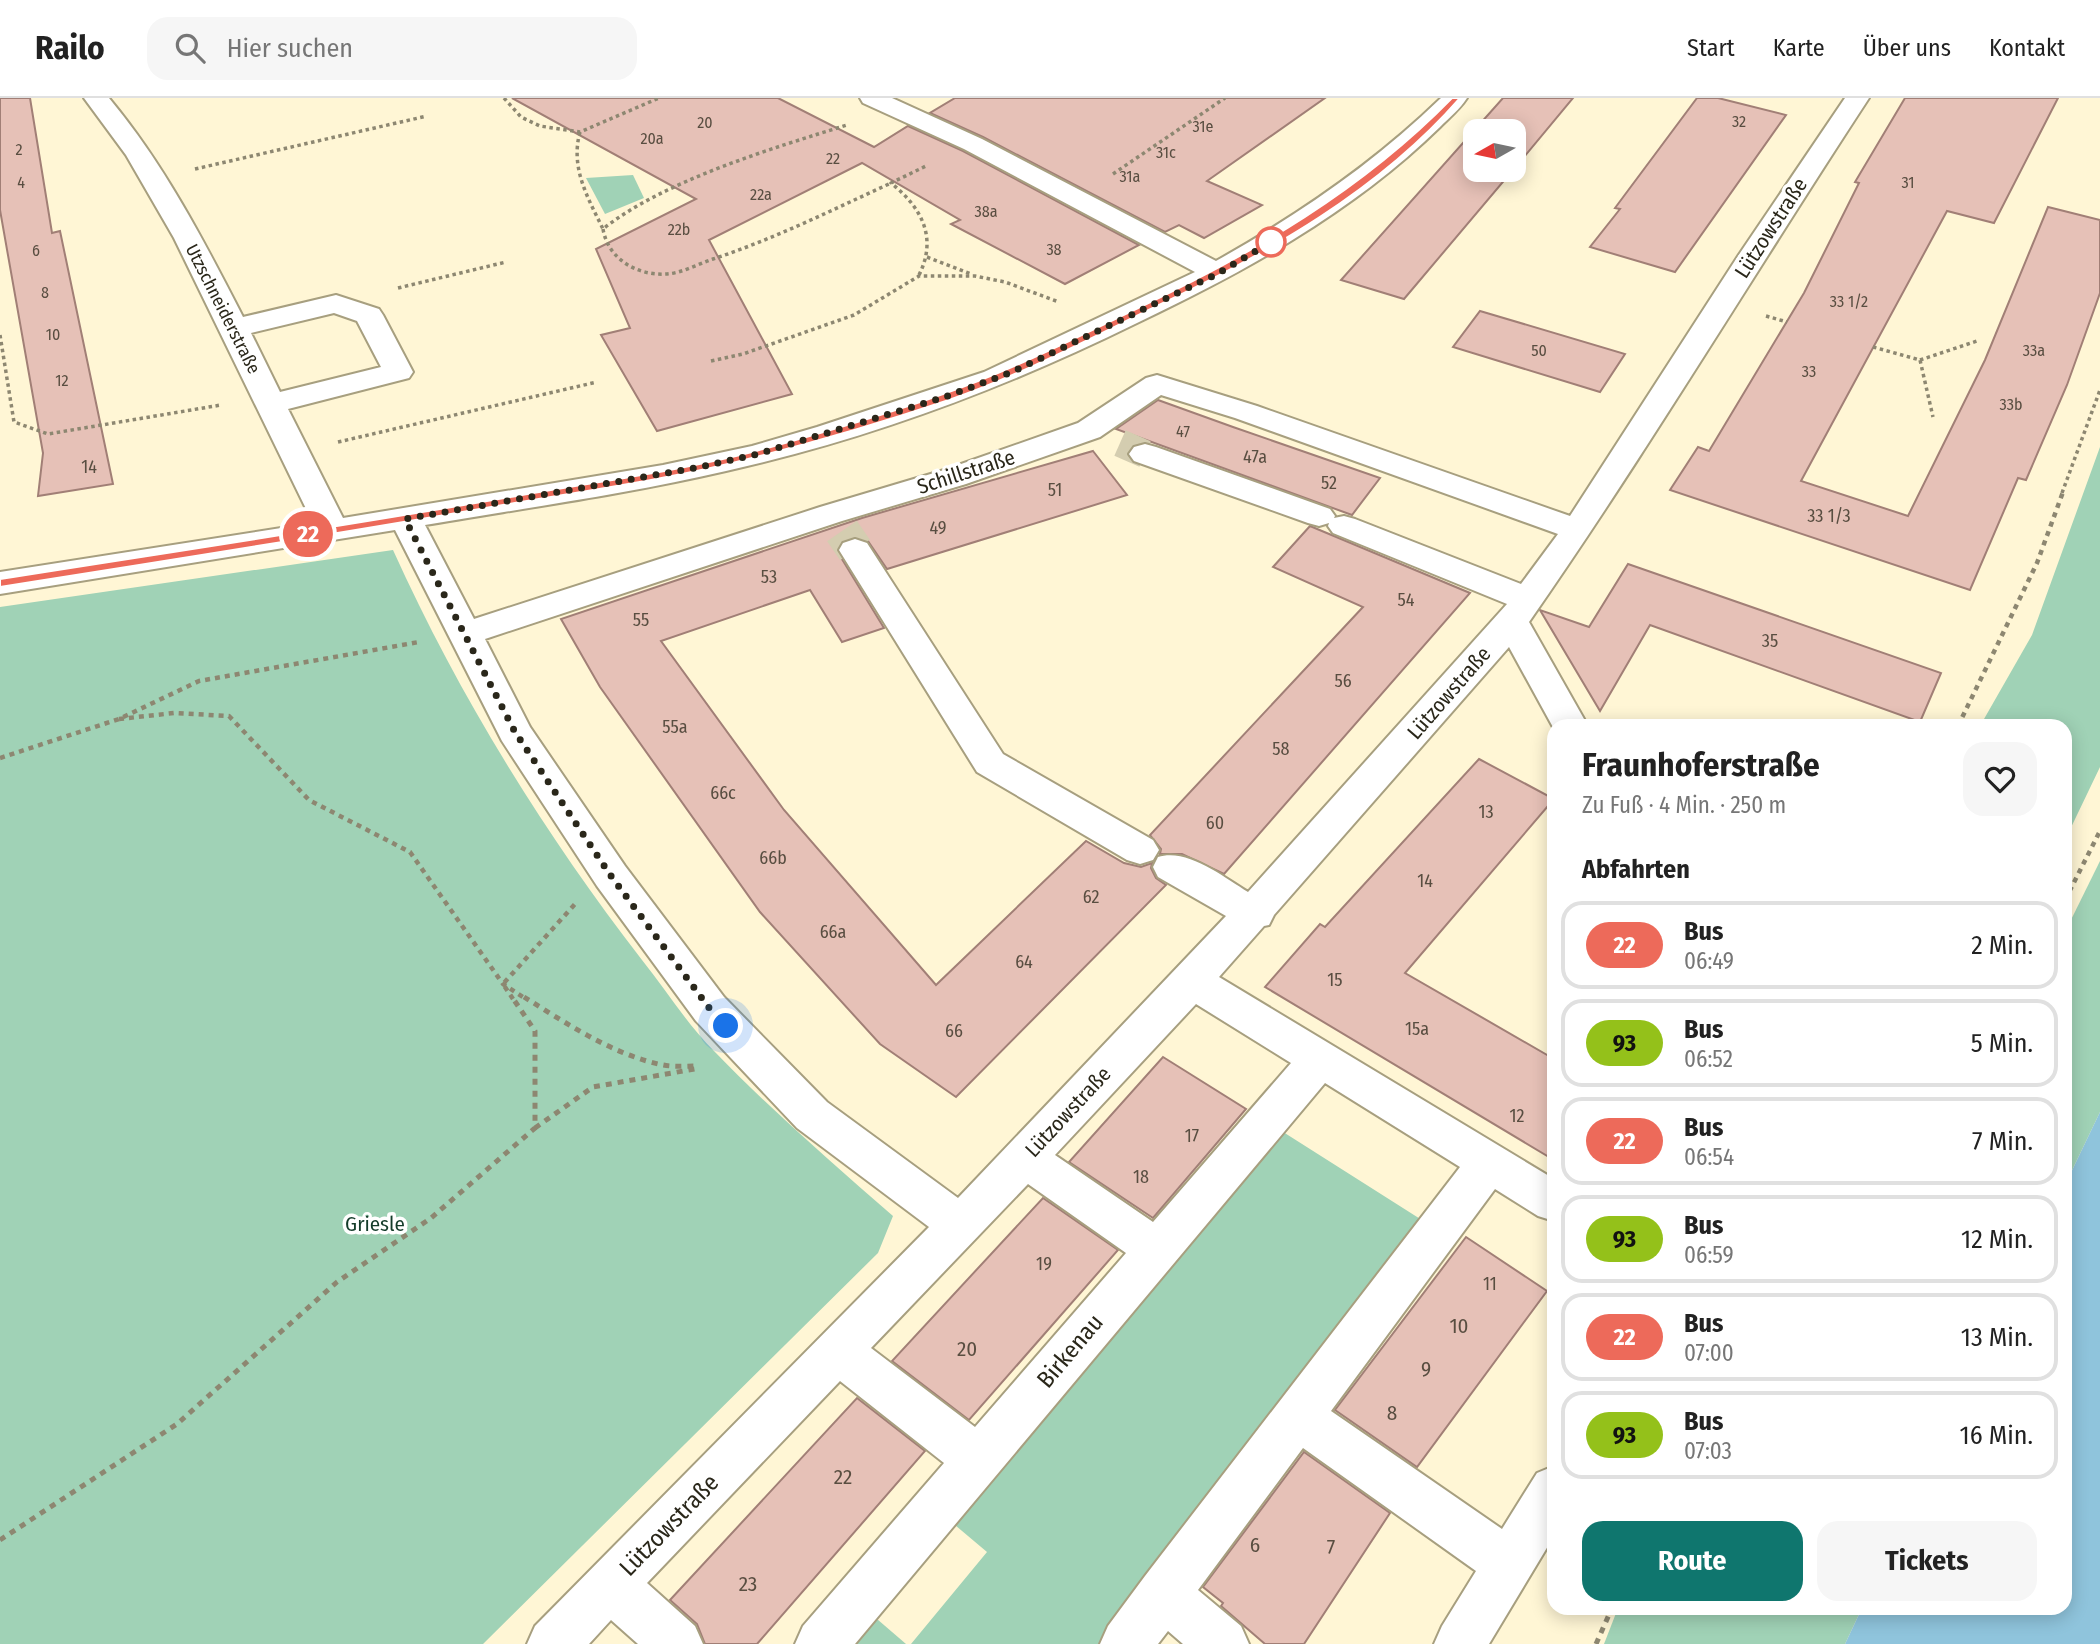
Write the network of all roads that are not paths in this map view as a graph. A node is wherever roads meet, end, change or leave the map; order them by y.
1 (96, 98) edge
2 (1455, 98) edge
3 (1857, 98) edge
4 (882, 102) edge
5 (1217, 274) junction
6 (235, 328) junction
7 (268, 401) junction
8 (1089, 430) junction
9 (405, 519) junction
10 (1576, 529) junction
11 (333, 530) junction
12 (843, 532) junction
13 (0, 583) edge
14 (1519, 611) junction
15 (464, 634) junction
16 (1567, 719) edge
17 (1255, 914) junction
18 (1192, 981) junction
19 (1320, 1059) junction
20 (1025, 1158) junction
21 (1490, 1163) junction
22 (1547, 1198) edge
23 (959, 1224) junction
24 (1157, 1250) junction
25 (838, 1351) junction
26 (1298, 1416) junction
27 (978, 1459) junction
28 (1547, 1502) edge
29 (1509, 1564) junction
30 (610, 1585) junction
31 (1163, 1594) junction
32 (553, 1644) edge
33 (677, 1644) edge
34 (821, 1644) edge
35 (1126, 1644) edge
36 (1223, 1644) edge
37 (1460, 1644) edge

1 - 6 street, Utzschneiderstraße
2 - 5 street
3 - 10 street, Lützowstraße
4 - 5 street
5 - 9 street
6 - 7 street, Utzschneiderstraße
6 - 7 street
7 - 11 street, Utzschneiderstraße
8 - 10 street, Schillstraße
8 - 12 street, Schillstraße
8 - 14 street
9 - 11 street
9 - 15 street
10 - 14 street, Lützowstraße
11 - 13 street
12 - 15 street, Schillstraße
12 - 17 street
14 - 16 street
14 - 17 street, Lützowstraße
15 - 23 street
17 - 18 street, Lützowstraße
18 - 19 street
18 - 20 street, Lützowstraße
19 - 21 street
19 - 24 street, Birkenau
20 - 23 street, Lützowstraße
20 - 24 street
21 - 22 street
21 - 26 street
23 - 25 street, Lützowstraße
24 - 27 street, Birkenau
25 - 27 street
25 - 30 street, Lützowstraße
26 - 29 street
26 - 31 street
27 - 34 street, Birkenau
28 - 29 street
29 - 37 street
30 - 32 street, Lützowstraße
30 - 33 street
31 - 35 street
31 - 36 street

